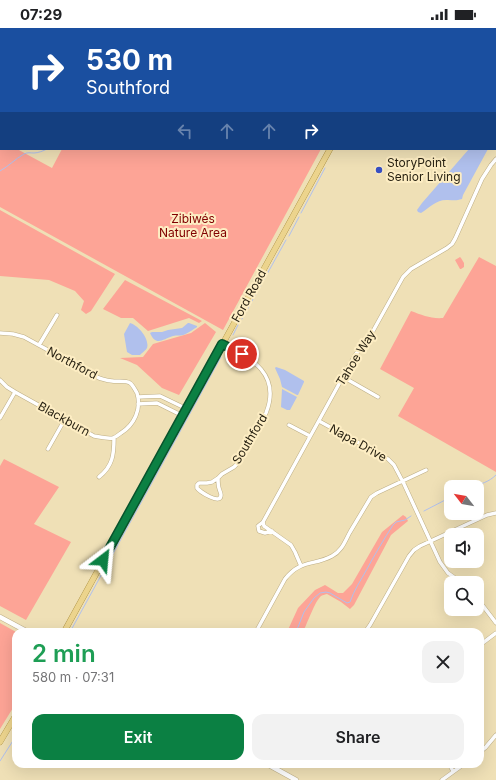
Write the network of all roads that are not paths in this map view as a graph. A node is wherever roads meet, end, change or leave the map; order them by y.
1 (329, 150) edge
2 (496, 159) edge
3 (57, 314) dead end
4 (0, 333) edge
5 (222, 344) junction
6 (39, 345) junction
7 (343, 377) junction
8 (0, 380) edge
9 (15, 392) junction
10 (138, 397) junction
11 (378, 397) dead end
12 (138, 404) junction
13 (187, 409) junction
14 (183, 416) junction
15 (0, 418) edge
16 (65, 419) junction
17 (318, 421) junction
18 (289, 425) dead end
19 (310, 436) junction
20 (114, 438) junction
21 (48, 449) dead end
22 (426, 470) dead end
23 (99, 477) dead end
24 (218, 478) junction
25 (403, 481) junction
26 (496, 513) edge
27 (263, 522) junction
28 (272, 531) junction
29 (431, 541) junction
30 (301, 566) junction
31 (452, 576) edge
32 (484, 607) edge
33 (0, 617) edge
34 (496, 623) edge
35 (21, 628) edge
36 (66, 628) edge
37 (258, 628) edge
38 (368, 628) edge
39 (496, 633) edge
40 (484, 642) edge
41 (12, 722) edge
42 (496, 735) edge
43 (0, 742) edge
44 (484, 749) edge
45 (274, 768) edge
46 (451, 768) edge
47 (458, 768) edge
48 (453, 771) junction
49 (296, 780) edge
50 (442, 780) edge

1 - 5 main road, Ford Road
2 - 7 street, Tahoe Way
3 - 6 street
4 - 6 street, Northford
5 - 13 main road, Ford Road
5 - 24 street, Southford
6 - 10 street, Northford
7 - 11 street
7 - 17 street, Tahoe Way
8 - 9 street, Blackburn
9 - 15 street
9 - 16 street, Blackburn
10 - 12 street
10 - 13 street
12 - 14 street
12 - 20 street
13 - 14 main road, Ford Road
14 - 36 main road, Ford Road
16 - 20 street, Blackburn
16 - 21 street
17 - 19 street, Tahoe Way
17 - 25 street, Napa Drive
18 - 19 street
19 - 27 street, Tahoe Way
20 - 23 street
22 - 25 street
24 - 24 street, Southford
25 - 29 street, Napa Drive
25 - 30 street
26 - 29 street
27 - 28 street
27 - 28 street
28 - 30 street
29 - 31 street, Napa Drive
29 - 38 street
30 - 37 street
32 - 34 street
33 - 35 street
39 - 40 street
41 - 43 main road
42 - 44 street
45 - 49 street
46 - 48 street
47 - 48 street
48 - 50 street

